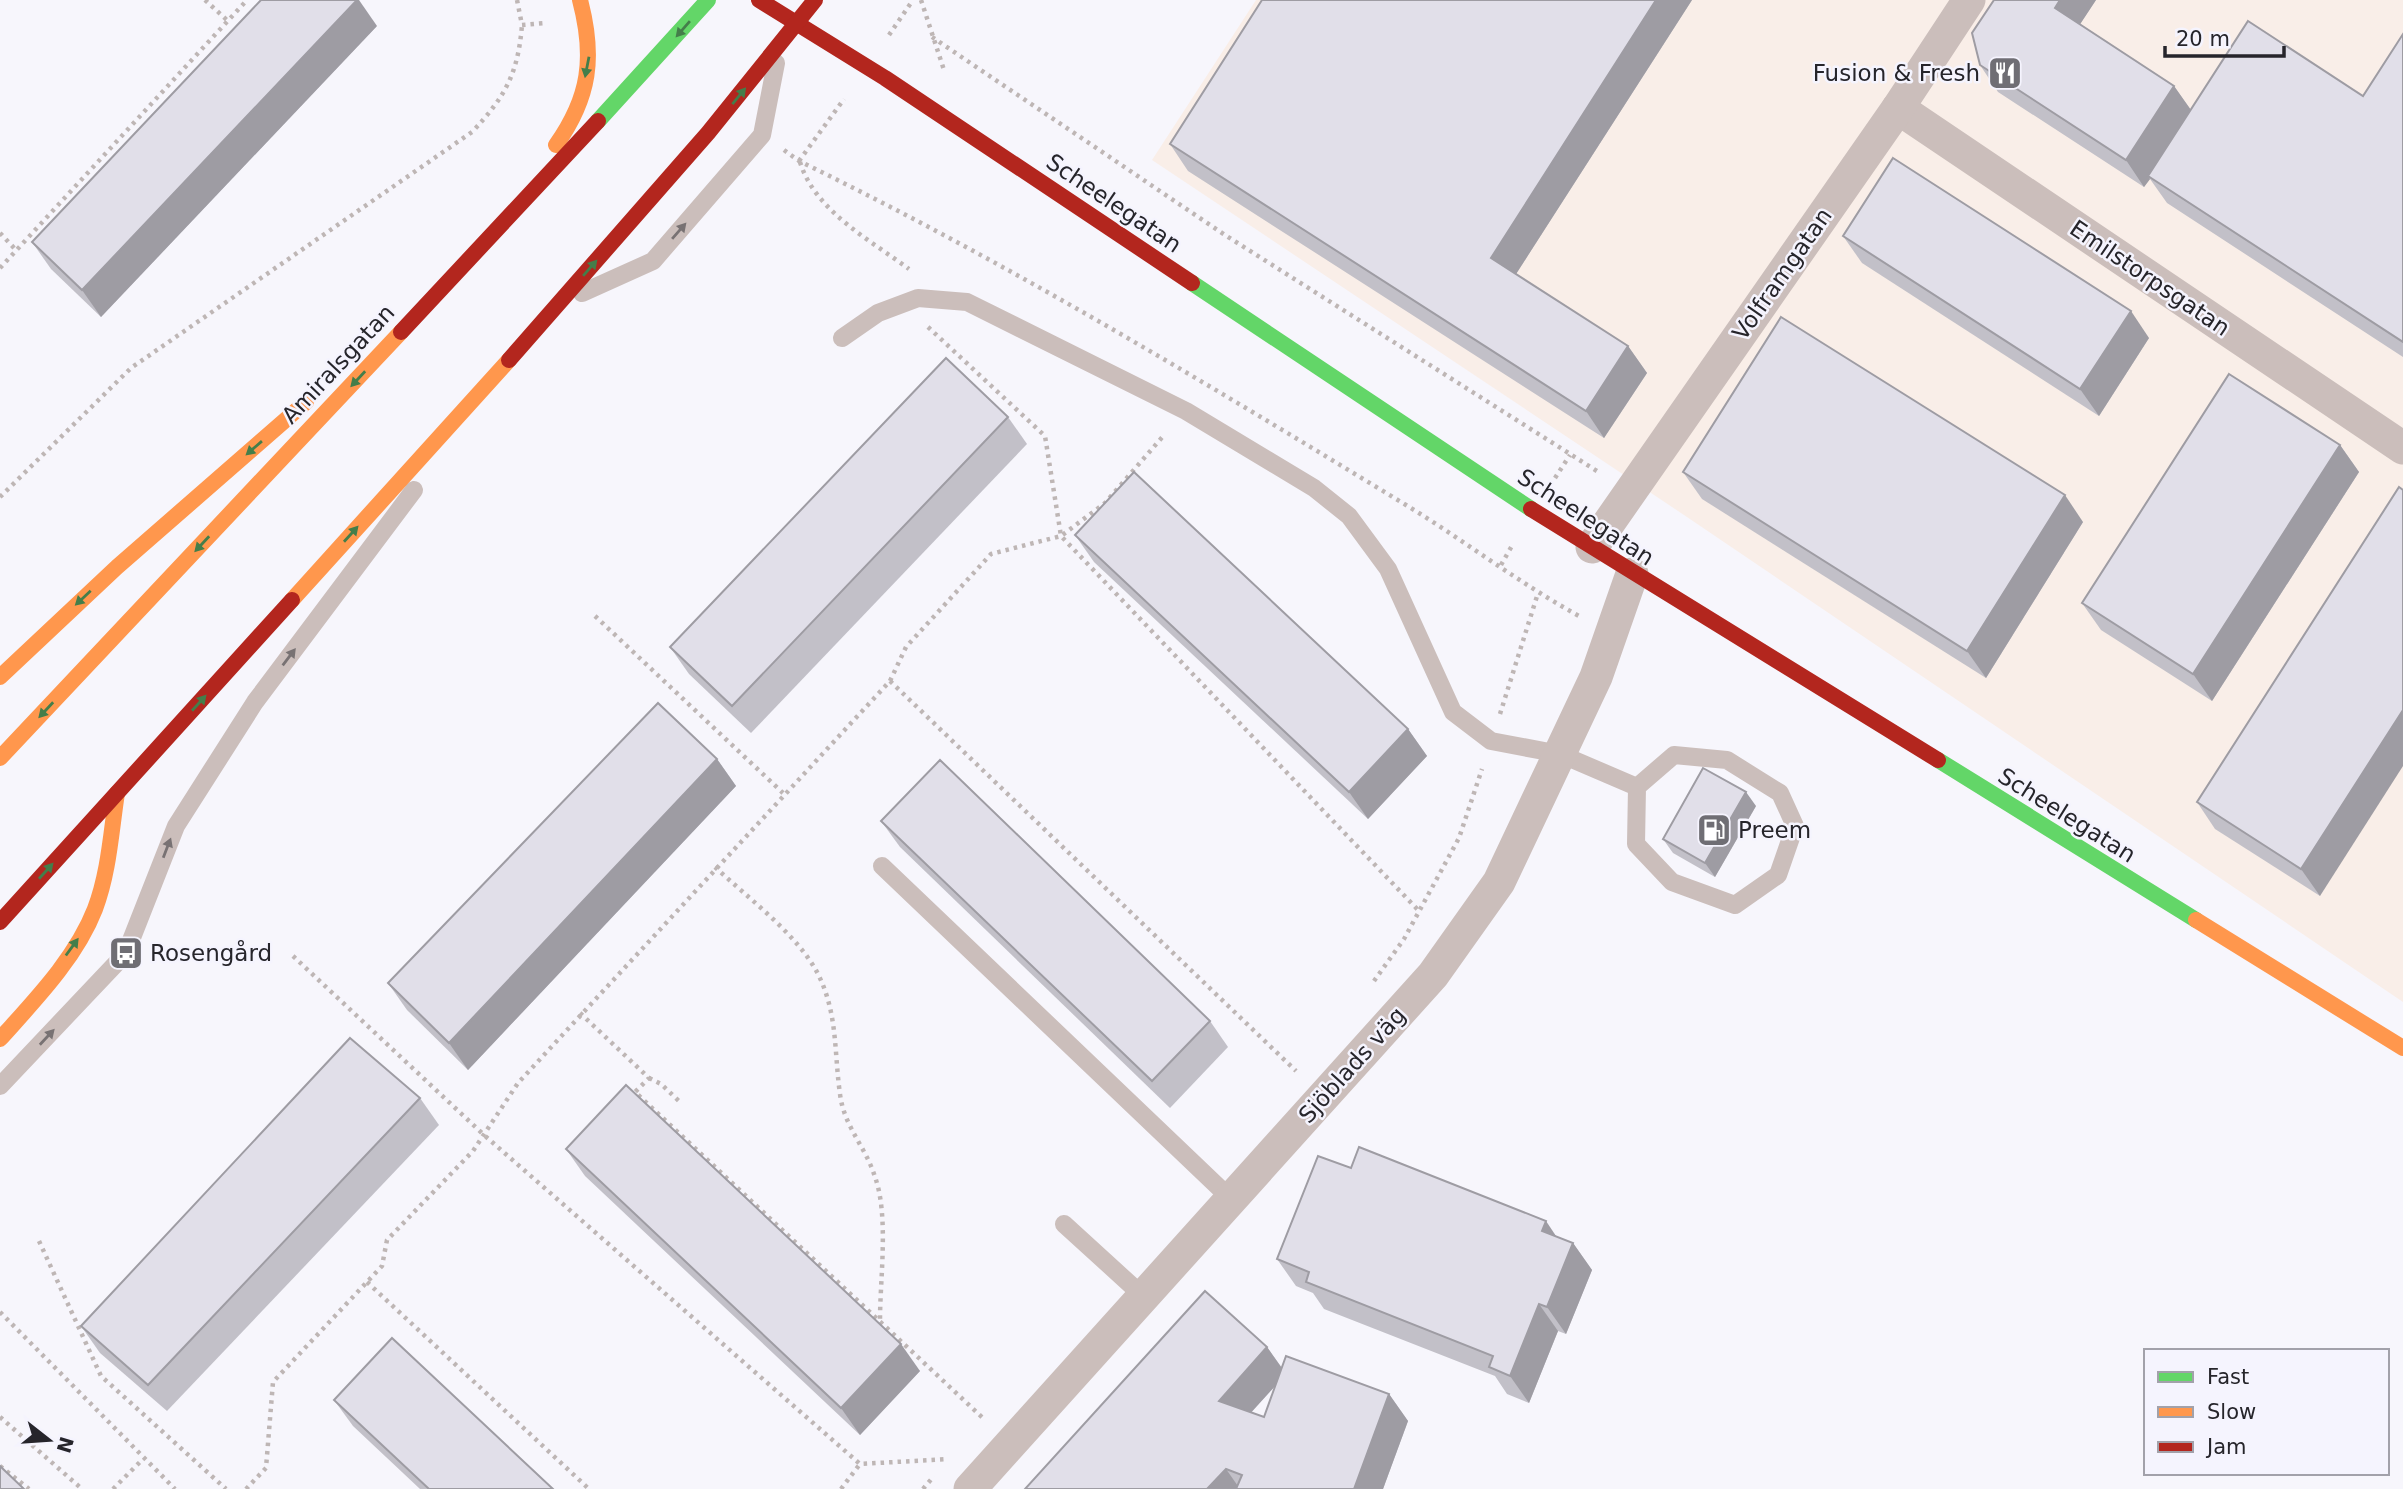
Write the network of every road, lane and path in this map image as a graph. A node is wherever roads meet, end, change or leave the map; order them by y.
1 (205, 0) edge
2 (247, 0) edge
3 (580, 0) edge
4 (708, 0) edge
5 (759, 0) edge
6 (815, 0) edge
7 (920, 0) edge
8 (1969, 0) edge
9 (228, 21) junction
10 (797, 23) junction
11 (522, 25) dead end
12 (780, 44) junction
13 (1898, 108) junction
14 (799, 161) dead end
15 (505, 222) junction
16 (0, 233) edge
17 (16, 250) junction
18 (0, 268) edge
19 (918, 298) junction
20 (560, 303) junction
21 (529, 338) junction
22 (842, 338) dead end
23 (335, 377) dead end
24 (1207, 385) dead end
25 (314, 395) dead end
26 (1186, 411) junction
27 (2403, 448) edge
28 (1630, 492) junction
29 (0, 497) edge
30 (1061, 536) junction
31 (1592, 548) junction
32 (1632, 574) junction
33 (1538, 593) dead end
34 (595, 616) dead end
35 (0, 677) edge
36 (890, 681) junction
37 (1491, 741) junction
38 (1560, 754) junction
39 (0, 758) edge
40 (1637, 787) junction
41 (117, 793) junction
42 (783, 793) junction
43 (882, 866) dead end
44 (715, 867) junction
45 (1419, 911) junction
46 (0, 922) edge
47 (293, 956) dead end
48 (1372, 983) dead end
49 (580, 1013) junction
50 (0, 1039) edge
51 (2403, 1048) edge
52 (1303, 1077) dead end
53 (649, 1078) junction
54 (0, 1086) edge
55 (681, 1102) dead end
56 (484, 1135) junction
57 (1231, 1199) junction
58 (1064, 1224) dead end
59 (40, 1241) dead end
60 (367, 1282) junction
61 (1143, 1297) junction
62 (0, 1312) edge
63 (880, 1321) junction
64 (994, 1411) dead end
65 (0, 1417) edge
66 (985, 1420) junction
67 (976, 1430) dead end
68 (957, 1449) dead end
69 (143, 1459) junction
70 (947, 1459) junction
71 (860, 1464) junction
72 (0, 1466) edge
73 (29, 1489) edge
74 (82, 1489) edge
75 (113, 1489) edge
76 (175, 1489) edge
77 (226, 1489) edge
78 (246, 1489) edge
79 (589, 1489) edge
80 (842, 1489) edge
81 (923, 1489) edge
82 (970, 1489) edge

1 - 9 path
2 - 9 path
3 -> 15 main road
4 -> 15 main road, Amiralsgatan
5 - 10 main road, Scheelegatan
6 - 10 main road
7 - 28 path
8 - 13 street, Volframgatan
9 - 17 path
10 - 12 main road
10 - 31 main road, Scheelegatan
11 - 29 path
20 -> 12 main road
20 -> 12 lane
13 - 27 street, Emilstorpsgatan
13 - 28 street, Volframgatan
14 - 19 path
15 - 23 main road
15 -> 39 main road, Amiralsgatan
16 - 17 path
17 - 18 path
19 - 22 lane
19 - 26 lane
19 - 30 path
20 - 21 main road
41 -> 21 main road
54 -> 21 lane
24 - 26 path
25 -> 35 main road
26 - 30 path
26 - 37 lane
28 - 31 street, Volframgatan
30 - 36 path
30 - 45 path
31 - 32 main road, Scheelegatan
32 - 38 street, Sjöblads väg
32 - 51 main road, Scheelegatan
33 - 37 path
34 - 42 path
36 - 42 path
36 - 52 path
37 - 38 lane
37 - 45 path
38 - 40 lane
38 - 57 street, Sjöblads väg
40 - 40 lane
46 -> 41 main road
50 -> 41 main road
42 - 44 path
43 - 57 lane
44 - 49 path
44 - 63 path
45 - 48 path
47 - 56 path
49 - 53 path
49 - 56 path
53 - 55 path
53 - 63 path
56 - 60 path
56 - 71 path
57 - 61 street, Sjöblads väg
58 - 61 lane
59 - 77 path
60 - 78 path
60 - 79 path
61 - 82 street, Sjöblads väg
62 - 69 path
63 - 66 path
64 - 66 path
65 - 74 path
66 - 67 path
68 - 70 path
69 - 75 path
69 - 76 path
70 - 71 path
70 - 81 path
71 - 80 path
72 - 73 path

